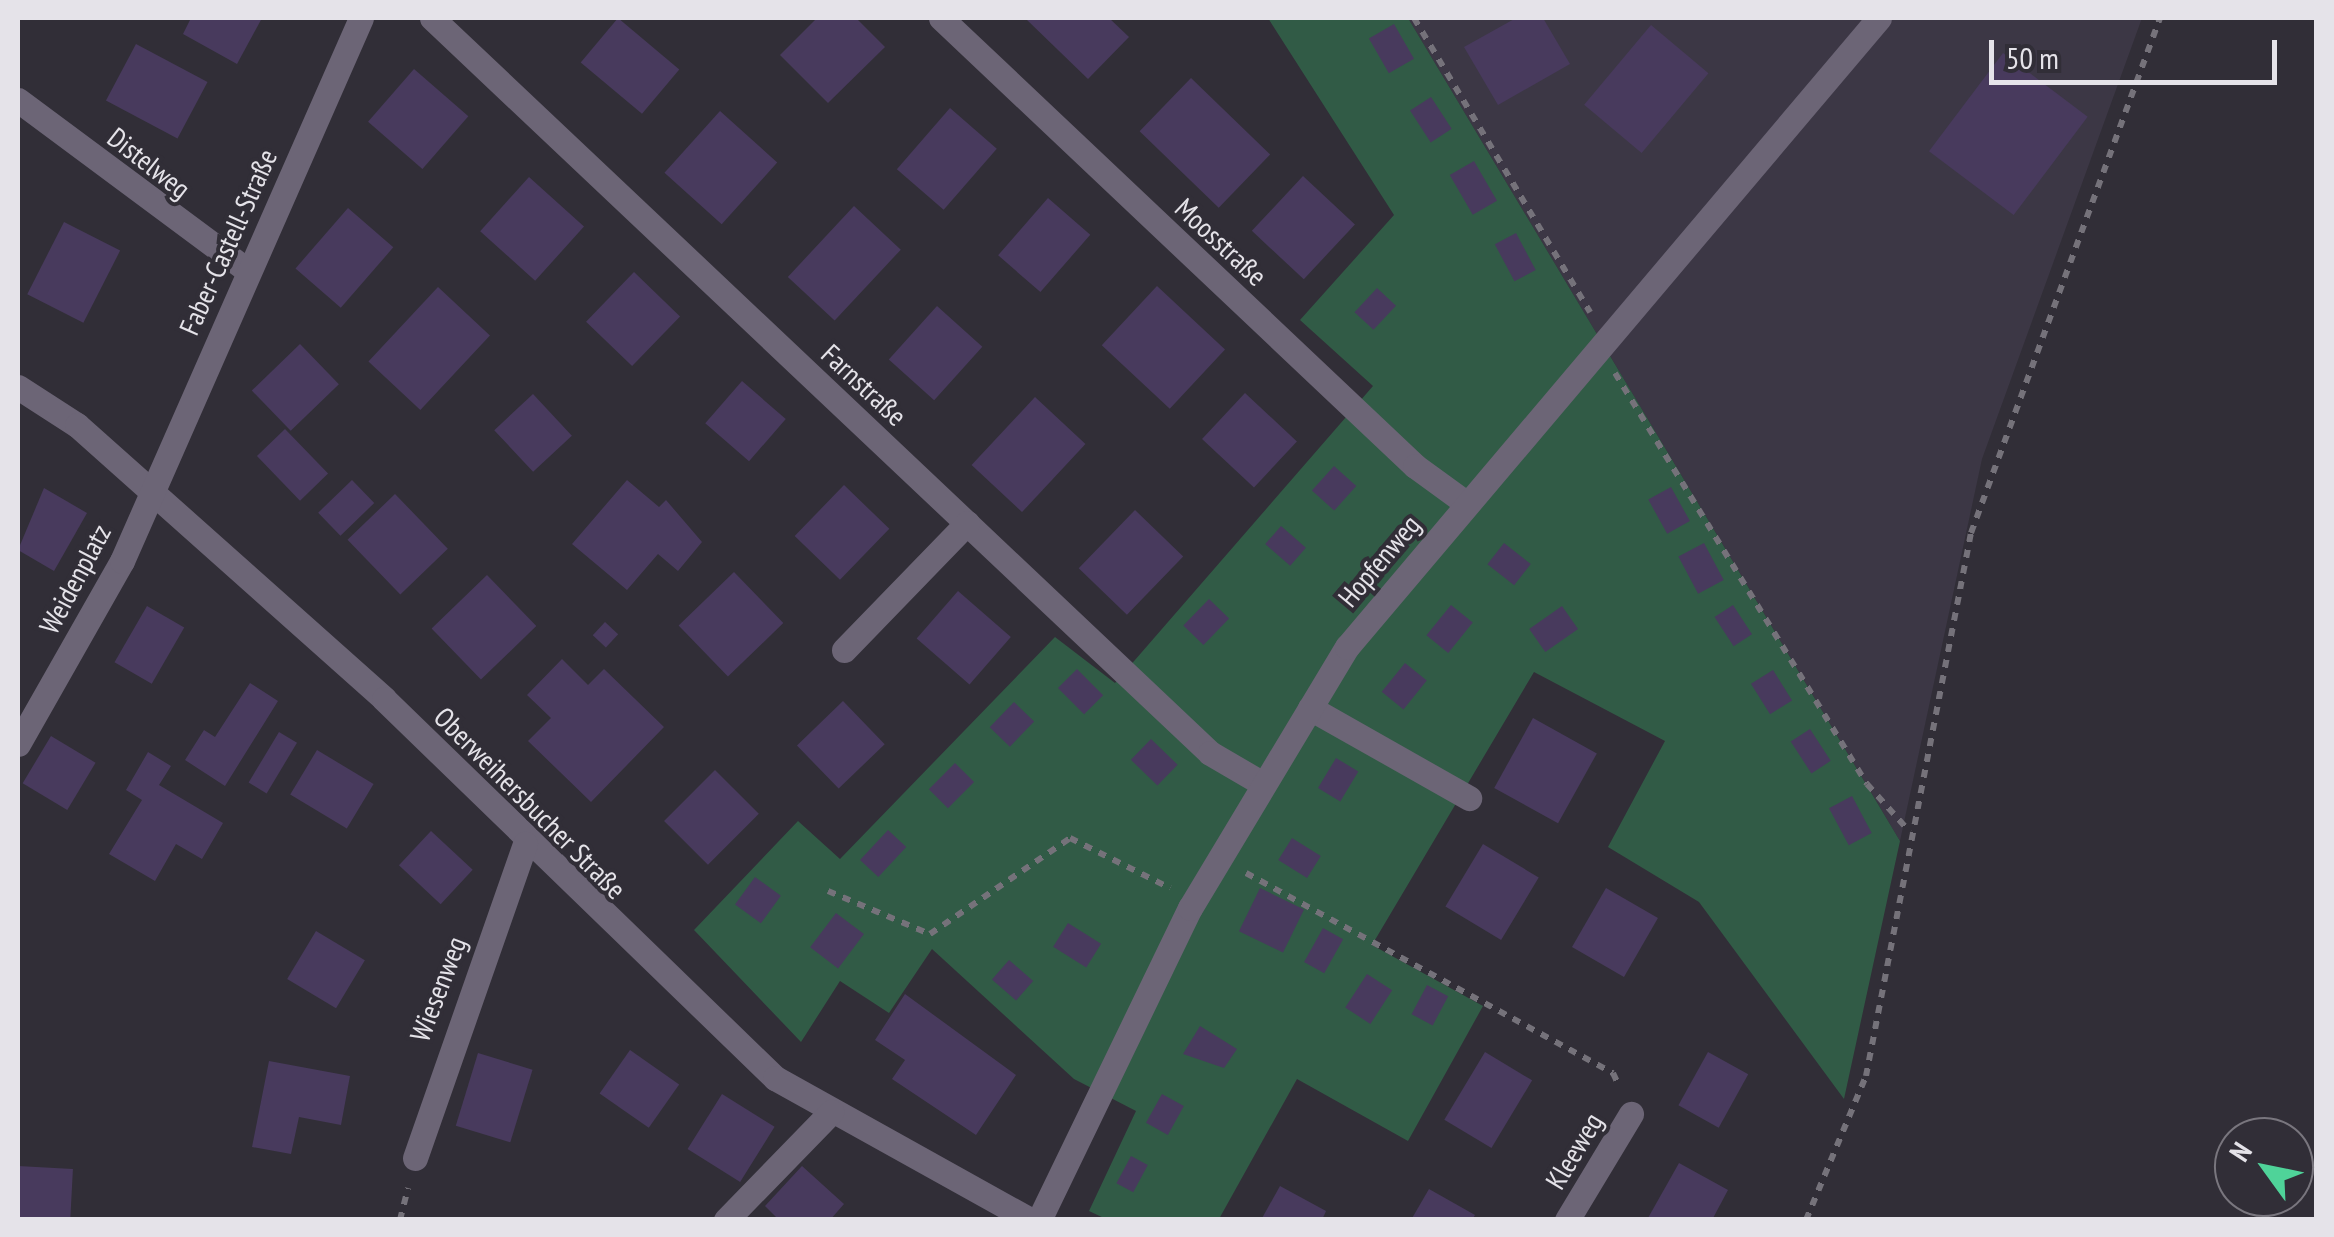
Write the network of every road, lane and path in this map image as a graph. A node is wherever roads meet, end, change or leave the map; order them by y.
1 (361, 18) edge
2 (432, 18) edge
3 (940, 18) edge
4 (1414, 18) edge
5 (1879, 18) edge
6 (2160, 18) edge
7 (18, 100) edge
8 (246, 270) junction
9 (1602, 344) junction
10 (18, 387) edge
11 (151, 492) junction
12 (1466, 504) junction
13 (967, 524) junction
14 (844, 650) dead end
15 (1310, 708) junction
16 (18, 744) edge
17 (1263, 784) junction
18 (1469, 798) dead end
19 (1911, 833) junction
20 (525, 844) junction
21 (1219, 858) junction
22 (828, 891) dead end
23 (1194, 901) junction
24 (831, 1112) junction
25 (1631, 1114) joint
26 (415, 1158) dead end
27 (726, 1220) edge
28 (1030, 1220) edge
29 (1039, 1220) edge
30 (1568, 1220) edge
31 (1806, 1220) edge

1 - 8 street, Faber-Castell-Straße
2 - 13 street, Farnstraße
3 - 12 street, Moosstraße
4 - 9 path
5 - 9 street, Hopfenweg
6 - 19 path
7 - 8 street, Distelweg
8 - 11 street, Faber-Castell-Straße
9 - 12 street, Hopfenweg
9 - 19 path
10 - 11 street, Oberweihersbucher Straße
11 - 16 street, Weidenplatz
11 - 20 street, Oberweihersbucher Straße
12 - 15 street, Hopfenweg
13 - 14 street
13 - 17 street, Farnstraße
15 - 17 street, Hopfenweg
15 - 18 street
17 - 21 street, Hopfenweg
19 - 31 path
20 - 24 street, Oberweihersbucher Straße
20 - 26 street, Wiesenweg
21 - 23 street, Hopfenweg
21 - 25 path
22 - 23 path
23 - 29 street, Hopfenweg
24 - 27 street
24 - 28 street, Oberweihersbucher Straße
25 - 30 street, Kleeweg

